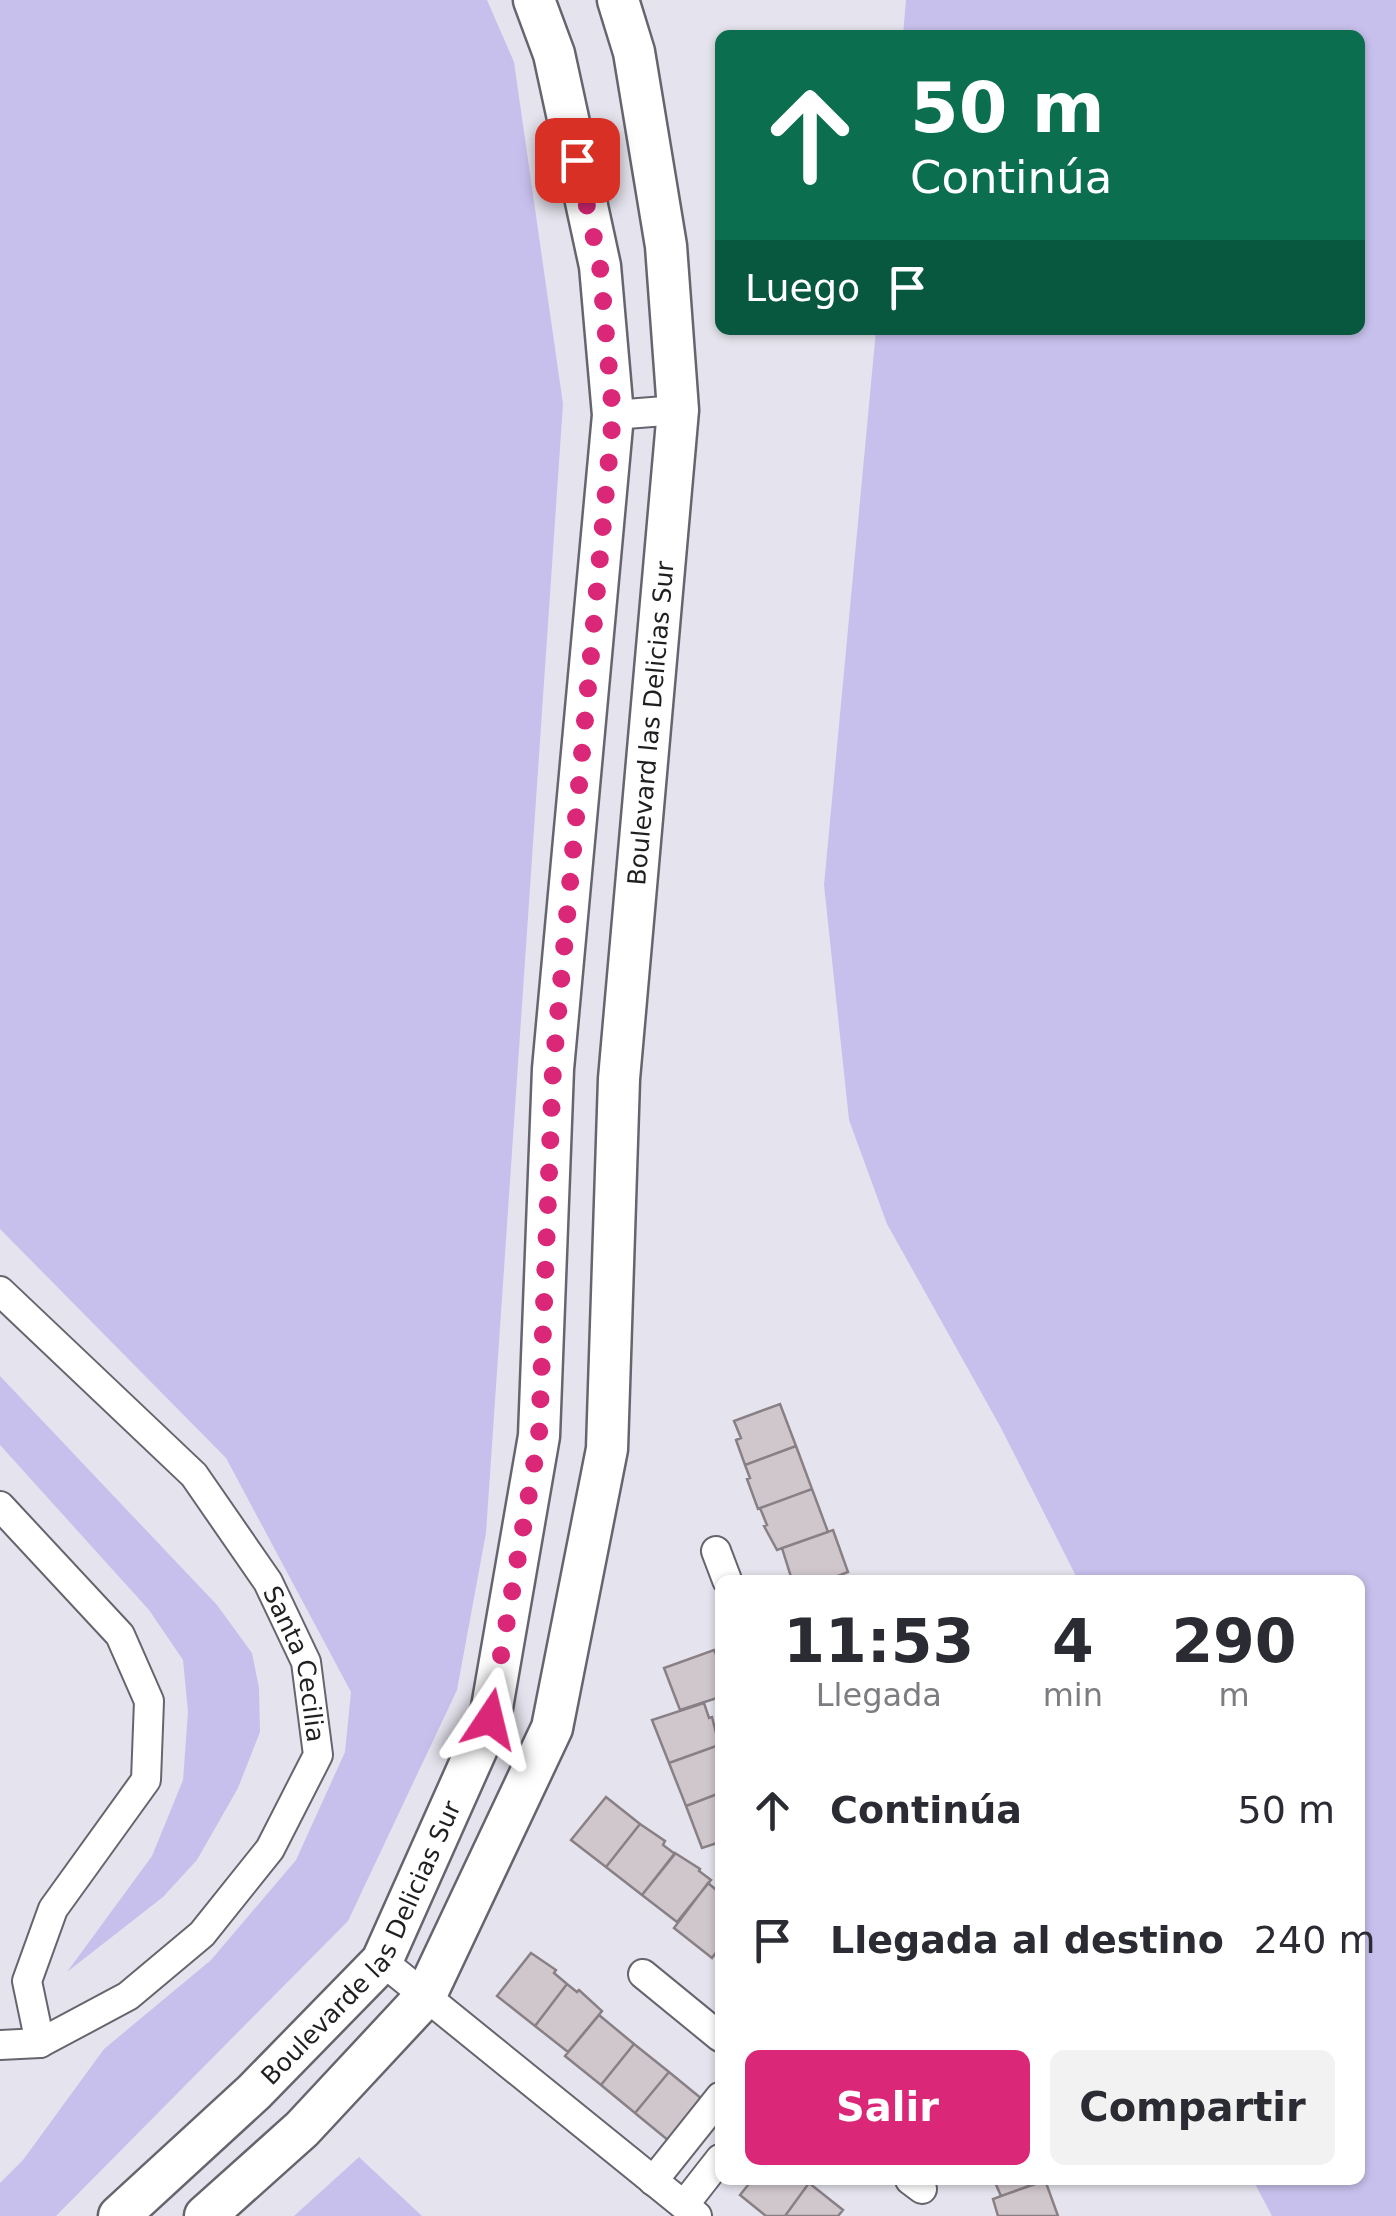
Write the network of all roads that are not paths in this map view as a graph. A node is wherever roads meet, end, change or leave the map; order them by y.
1 (534, 0) edge
2 (618, 0) edge
3 (678, 410) junction
4 (613, 415) junction
5 (0, 1292) edge
6 (0, 1506) edge
7 (716, 1551) dead end
8 (725, 1575) edge
9 (382, 1960) junction
10 (643, 1974) dead end
11 (425, 1997) junction
12 (715, 2033) edge
13 (40, 2043) junction
14 (0, 2045) edge
15 (715, 2103) edge
16 (715, 2169) edge
17 (653, 2180) junction
18 (691, 2211) edge
19 (119, 2216) edge
20 (205, 2216) edge

1 - 4 main road
2 - 3 main road, Boulevard las Delicias Sur
3 - 4 street
3 - 11 main road, Boulevard las Delicias Sur
4 - 9 main road, Boulevarde las Delicias Sur
5 - 13 street, Santa Cecilia
6 - 13 street
7 - 8 street
9 - 11 street
9 - 19 main road, Boulevarde las Delicias Sur
10 - 12 street
11 - 17 street
11 - 20 main road
13 - 14 street, Santa Cecilia
15 - 17 street
16 - 18 street
17 - 18 street

